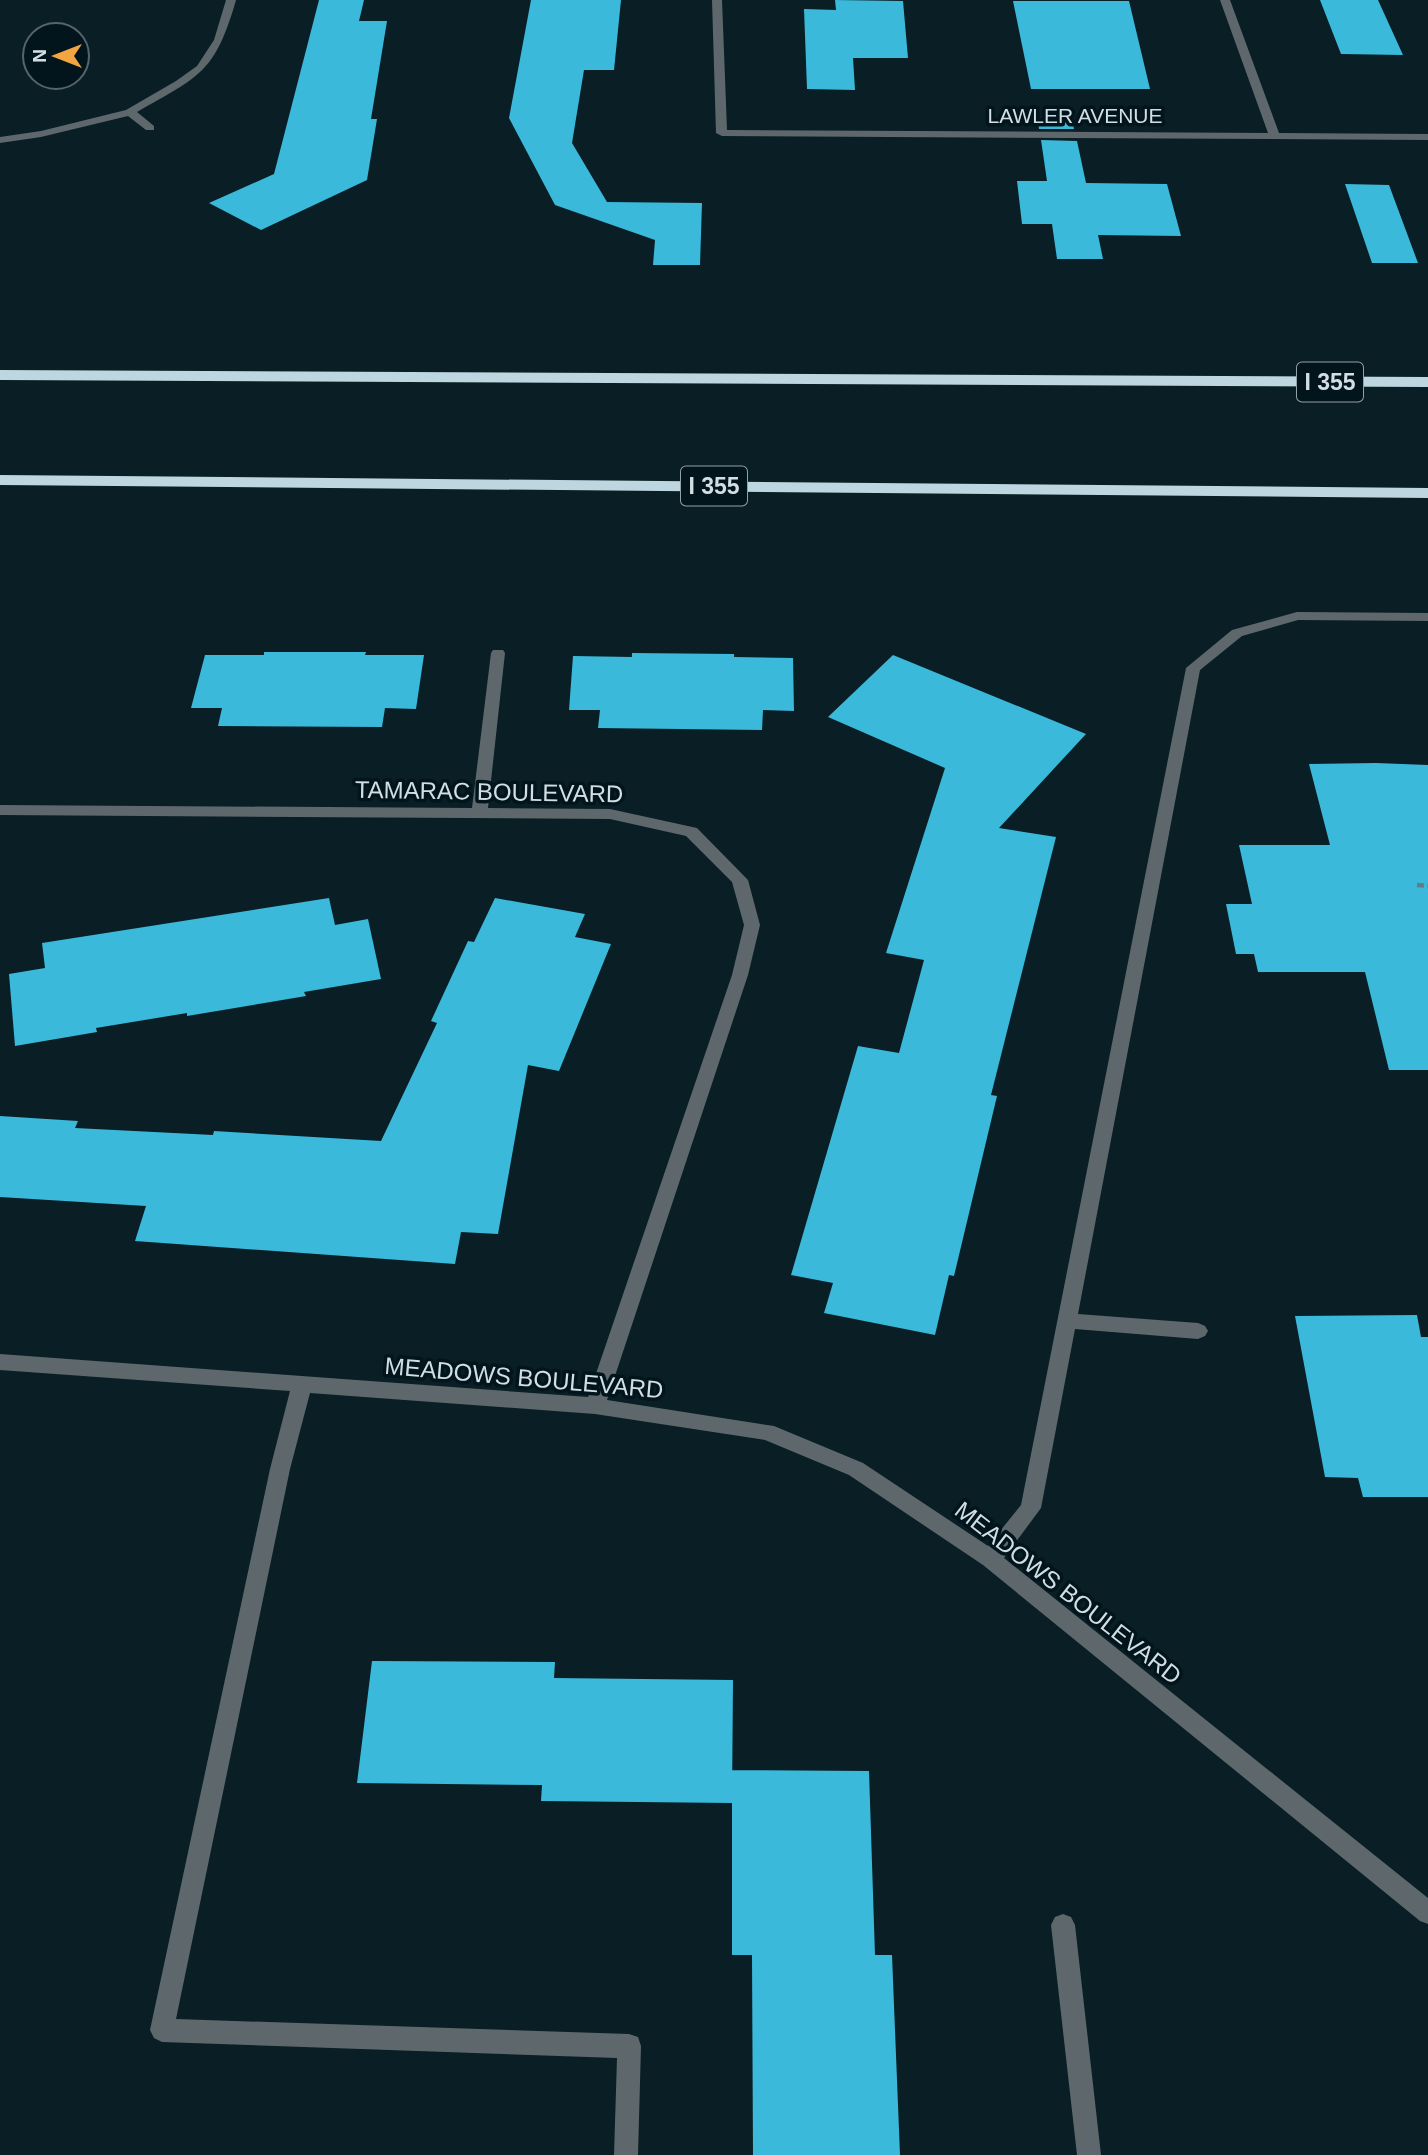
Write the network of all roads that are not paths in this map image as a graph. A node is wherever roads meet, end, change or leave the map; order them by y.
1 (231, 0) edge
2 (717, 0) edge
3 (1226, 0) edge
4 (130, 111) junction
5 (150, 128) dead end
6 (1275, 136) junction
7 (1428, 137) edge
8 (0, 140) edge
9 (1428, 372) edge
10 (0, 375) edge
11 (1231, 381) junction
12 (1428, 382) edge
13 (0, 480) edge
14 (1428, 493) edge
15 (1428, 617) edge
16 (498, 653) dead end
17 (0, 810) edge
18 (480, 814) junction
19 (1069, 1321) junction
20 (1198, 1331) dead end
21 (0, 1362) edge
22 (302, 1385) junction
23 (595, 1406) junction
24 (990, 1559) junction
25 (1426, 1906) edge
26 (1063, 1925) dead end
27 (626, 2155) edge
28 (1088, 2155) edge

1 - 4 street
2 - 6 street, LAWLER AVENUE
3 - 6 street
4 - 5 street
4 - 8 street
6 - 7 street, LAWLER AVENUE
9 - 11 highway
10 - 11 highway, I 355
11 - 12 highway, I 355
13 - 14 highway, I 355
15 - 19 street
16 - 18 street
17 - 18 street, TAMARAC BOULEVARD
18 - 23 street, TAMARAC BOULEVARD
19 - 20 street
19 - 24 street
21 - 22 street, MEADOWS BOULEVARD
22 - 23 street, MEADOWS BOULEVARD
22 - 27 street
23 - 24 street, MEADOWS BOULEVARD
24 - 25 street, MEADOWS BOULEVARD
26 - 28 street

